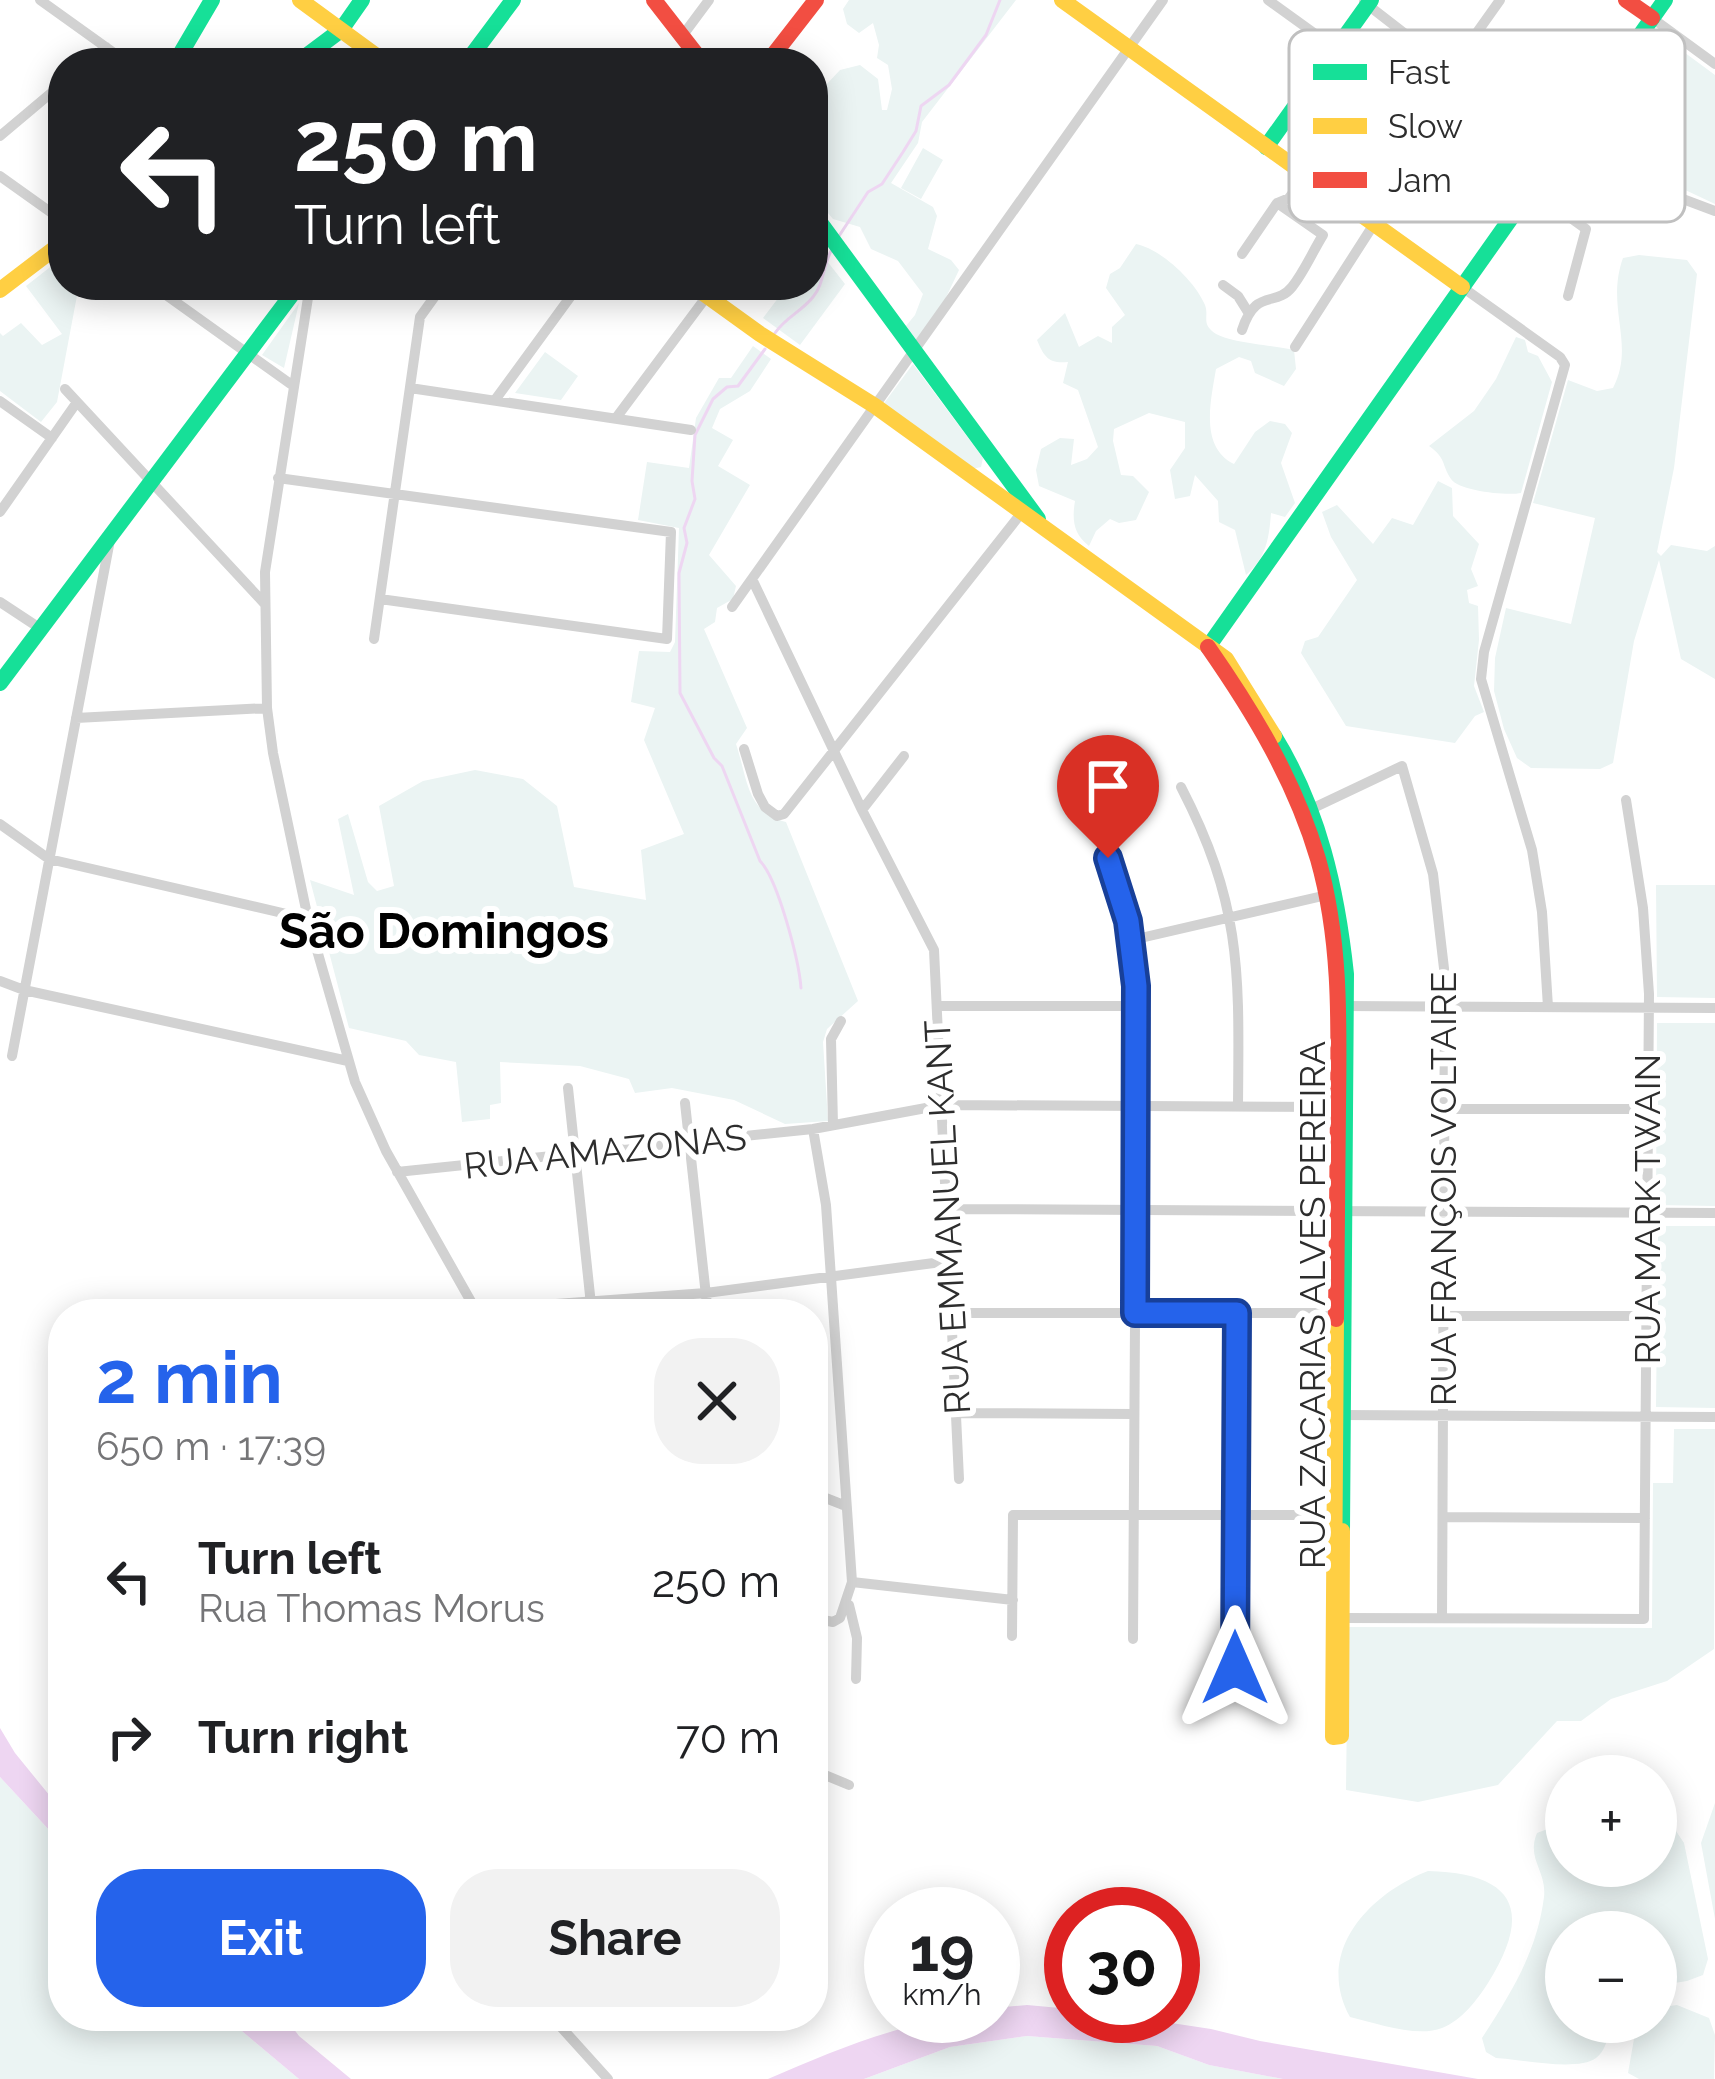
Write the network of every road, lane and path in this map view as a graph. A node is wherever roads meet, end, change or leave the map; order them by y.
1 (40, 0) edge
2 (212, 0) edge
3 (300, 0) edge
4 (362, 0) edge
5 (513, 0) edge
6 (654, 0) edge
7 (709, 0) edge
8 (816, 0) edge
9 (1061, 0) edge
10 (1163, 0) edge
11 (1268, 0) edge
12 (1500, 0) edge
13 (1626, 0) edge
14 (1665, 0) edge
15 (1367, 2) edge
16 (1652, 18) junction
17 (340, 30) junction
18 (1310, 30) edge
19 (1349, 30) edge
20 (1402, 30) edge
21 (1479, 30) edge
22 (1644, 30) edge
23 (1668, 30) edge
24 (682, 35) junction
25 (1685, 42) edge
26 (106, 47) edge
27 (184, 48) edge
28 (318, 48) edge
29 (365, 48) edge
30 (477, 48) edge
31 (692, 48) edge
32 (779, 48) edge
33 (1129, 48) junction
34 (1715, 64) edge
35 (48, 96) edge
36 (1289, 115) edge
37 (0, 136) edge
38 (1266, 147) junction
39 (1289, 163) edge
40 (0, 176) edge
41 (1289, 197) edge
42 (1685, 200) edge
43 (1277, 203) junction
44 (48, 210) edge
45 (1289, 211) edge
46 (1715, 211) edge
47 (1304, 222) edge
48 (1371, 222) edge
49 (1508, 222) edge
50 (1576, 222) edge
51 (1374, 224) junction
52 (828, 233) edge
53 (48, 253) edge
54 (1242, 254) dead end
55 (1223, 285) dead end
56 (1462, 287) junction
57 (0, 290) edge
58 (1568, 296) dead end
59 (173, 300) edge
60 (288, 300) edge
61 (307, 300) edge
62 (432, 300) edge
63 (568, 300) edge
64 (693, 300) edge
65 (714, 300) edge
66 (1248, 312) junction
67 (1242, 330) dead end
68 (1295, 347) dead end
69 (914, 351) junction
70 (248, 354) junction
71 (292, 385) junction
72 (410, 388) junction
73 (65, 389) dead end
74 (495, 400) junction
75 (0, 401) edge
76 (77, 402) junction
77 (874, 406) junction
78 (616, 418) junction
79 (691, 430) dead end
80 (52, 438) junction
81 (988, 450) junction
82 (1002, 470) junction
83 (963, 471) junction
84 (278, 478) junction
85 (151, 482) junction
86 (985, 487) junction
87 (394, 494) junction
88 (1025, 509) junction
89 (0, 512) edge
90 (111, 536) junction
91 (752, 579) junction
92 (380, 599) junction
93 (0, 602) edge
94 (264, 603) junction
95 (732, 607) dead end
96 (41, 628) junction
97 (374, 639) dead end
98 (1208, 647) junction
99 (0, 683) edge
100 (267, 708) junction
101 (76, 718) junction
102 (744, 749) dead end
103 (834, 751) junction
104 (904, 756) dead end
105 (1181, 787) dead end
106 (1626, 800) dead end
107 (862, 810) junction
108 (1308, 811) junction
109 (0, 824) edge
110 (1108, 858) dead end
111 (49, 859) junction
112 (1333, 893) junction
113 (1231, 917) junction
114 (308, 919) junction
115 (1132, 940) junction
116 (0, 981) edge
117 (24, 991) junction
118 (938, 1006) junction
119 (1137, 1006) junction
120 (1343, 1006) junction
121 (1446, 1007) junction
122 (1548, 1007) junction
123 (1648, 1008) junction
124 (1715, 1008) edge
125 (841, 1021) dead end
126 (12, 1056) dead end
127 (348, 1061) junction
128 (568, 1088) dead end
129 (685, 1103) dead end
130 (942, 1105) junction
131 (1136, 1106) junction
132 (1238, 1106) junction
133 (1342, 1106) junction
134 (1445, 1108) junction
135 (1648, 1109) junction
136 (833, 1125) junction
137 (813, 1129) junction
138 (689, 1142) junction
139 (575, 1154) junction
140 (397, 1172) junction
141 (947, 1209) junction
142 (1135, 1210) junction
143 (1341, 1211) junction
144 (1444, 1211) junction
145 (1647, 1213) junction
146 (1715, 1213) edge
147 (949, 1261) junction
148 (830, 1276) junction
149 (706, 1292) junction
150 (470, 1299) edge
151 (591, 1299) edge
152 (656, 1299) edge
153 (707, 1299) edge
154 (951, 1312) junction
155 (1135, 1313) junction
156 (1237, 1313) junction
157 (1340, 1313) junction
158 (1444, 1316) junction
159 (1646, 1316) junction
160 (956, 1413) junction
161 (1134, 1414) junction
162 (1340, 1415) junction
163 (1443, 1415) junction
164 (1646, 1417) junction
165 (1715, 1417) edge
166 (959, 1479) dead end
167 (828, 1499) edge
168 (846, 1506) junction
169 (1133, 1515) junction
170 (1236, 1515) junction
171 (1339, 1515) junction
172 (1443, 1517) junction
173 (1645, 1518) junction
174 (852, 1582) junction
175 (1012, 1600) junction
176 (848, 1602) junction
177 (1338, 1618) junction
178 (1442, 1618) junction
179 (828, 1621) edge
180 (1012, 1636) dead end
181 (1133, 1639) dead end
182 (1235, 1668) dead end
183 (856, 1679) dead end
184 (828, 1776) edge
185 (849, 1785) dead end
186 (565, 2031) edge
187 (608, 2079) edge

1 - 26 street
2 - 27 main road
3 - 17 main road
4 - 17 main road
5 - 30 main road
6 - 24 main road
7 - 24 street
8 - 32 main road
9 - 33 main road
10 - 33 street
11 - 18 street
12 - 21 street
13 - 16 main road
14 - 16 main road
15 - 19 main road
15 - 20 street
16 - 22 main road
16 - 23 street
17 - 28 main road
17 - 29 main road
24 - 31 main road
25 - 34 street
33 - 38 main road
33 - 69 street
35 - 37 street
36 - 38 main road
38 - 39 main road
40 - 44 street
41 - 43 street
42 - 46 street
43 - 45 street
43 - 54 street
47 - 66 street
48 - 51 main road
49 - 56 main road
50 - 58 street
51 - 56 main road
51 - 68 street
52 - 69 main road, RUA ZACARIAS ALVES PEREIRA
53 - 57 main road
55 - 66 street
56 - 98 main road
56 - 122 street
59 - 70 street
60 - 70 main road
61 - 71 street
62 - 72 street
63 - 74 street
64 - 78 street
65 - 77 main road
66 - 67 street
69 - 77 street
69 - 81 main road, RUA ZACARIAS ALVES PEREIRA
70 - 71 street
70 - 85 main road
71 - 84 street
72 - 74 street
72 - 87 street
73 - 76 street
74 - 78 street
75 - 80 street
76 - 80 street
76 - 85 street
77 - 83 main road
77 - 91 street
78 - 79 street
80 - 89 street
81 - 82 main road, RUA ZACARIAS ALVES PEREIRA
81 - 83 main road
82 - 86 main road
82 - 88 main road, RUA ZACARIAS ALVES PEREIRA
83 - 86 main road
84 - 87 street
84 - 94 street
85 - 90 main road
85 - 94 street
86 - 88 main road
87 - 92 street
87 - 92 street
88 - 98 main road, RUA ZACARIAS ALVES PEREIRA
88 - 103 street
90 - 96 main road
90 - 101 street
91 - 95 street
91 - 103 street
92 - 97 street
93 - 96 street
94 - 100 street
96 - 99 main road
98 - 108 main road, RUA ZACARIAS ALVES PEREIRA
100 - 101 street
100 - 114 street
101 - 111 street
102 - 103 street
103 - 107 street
104 - 107 street
105 - 113 street
106 - 123 street, RUA MARK TWAIN
107 - 118 street, RUA EMMANUEL KANT
108 - 112 main road, RUA ZACARIAS ALVES PEREIRA
108 - 121 street, RUA FRANÇOIS VOLTAIRE
109 - 111 street
110 - 115 street
111 - 114 street
111 - 117 street
112 - 113 street
112 - 120 main road, RUA ZACARIAS ALVES PEREIRA
113 - 115 street
113 - 132 street
114 - 127 street
115 - 119 street
116 - 117 street
117 - 126 street
117 - 127 street
118 - 119 street
118 - 130 street, RUA EMMANUEL KANT
119 - 131 street
120 - 121 street
120 - 133 main road, RUA ZACARIAS ALVES PEREIRA
121 - 122 street
121 - 134 street, RUA FRANÇOIS VOLTAIRE
122 - 123 street
123 - 124 street
123 - 135 street, RUA MARK TWAIN
125 - 136 street
127 - 140 street
128 - 139 street
129 - 138 street
130 - 131 street, RUA AMAZONAS
130 - 136 street, RUA AMAZONAS
130 - 141 street, RUA EMMANUEL KANT
131 - 132 street, RUA AMAZONAS
131 - 142 street
132 - 133 street, RUA AMAZONAS
133 - 143 main road, RUA ZACARIAS ALVES PEREIRA
134 - 135 street
134 - 144 street, RUA FRANÇOIS VOLTAIRE
135 - 145 street, RUA MARK TWAIN
136 - 137 street, RUA AMAZONAS
137 - 138 street, RUA AMAZONAS
137 - 148 street
138 - 139 street, RUA AMAZONAS
138 - 149 street
139 - 140 street, RUA AMAZONAS
139 - 151 street
140 - 150 street
141 - 142 street
141 - 147 street, RUA EMMANUEL KANT
142 - 143 street
142 - 155 street
143 - 144 street
143 - 157 main road, RUA ZACARIAS ALVES PEREIRA
144 - 145 street
144 - 158 street, RUA FRANÇOIS VOLTAIRE
145 - 146 street
145 - 159 street, RUA MARK TWAIN
147 - 148 street
147 - 154 street, RUA EMMANUEL KANT
148 - 149 street
148 - 168 street
149 - 152 street
149 - 153 street
154 - 155 street
154 - 160 street, RUA EMMANUEL KANT
155 - 156 street
155 - 161 street
156 - 157 street
156 - 170 street
157 - 162 main road, RUA ZACARIAS ALVES PEREIRA
158 - 159 street
158 - 163 street, RUA FRANÇOIS VOLTAIRE
159 - 164 street, RUA MARK TWAIN
160 - 161 street
160 - 166 street, RUA EMMANUEL KANT
161 - 169 street
162 - 163 street
162 - 171 main road, RUA ZACARIAS ALVES PEREIRA
163 - 164 street
163 - 172 street, RUA FRANÇOIS VOLTAIRE
164 - 165 street
164 - 173 street, RUA MARK TWAIN
167 - 168 street
168 - 174 street
169 - 170 street
169 - 175 street
169 - 181 street
170 - 171 street
170 - 182 street
171 - 177 main road, RUA ZACARIAS ALVES PEREIRA
172 - 173 street
172 - 178 street, RUA FRANÇOIS VOLTAIRE
173 - 178 street, RUA MARK TWAIN
174 - 175 street
174 - 176 street
175 - 180 street
176 - 179 street
176 - 183 street
177 - 177 main road, RUA ZACARIAS ALVES PEREIRA
177 - 178 street
184 - 185 street
186 - 187 street

